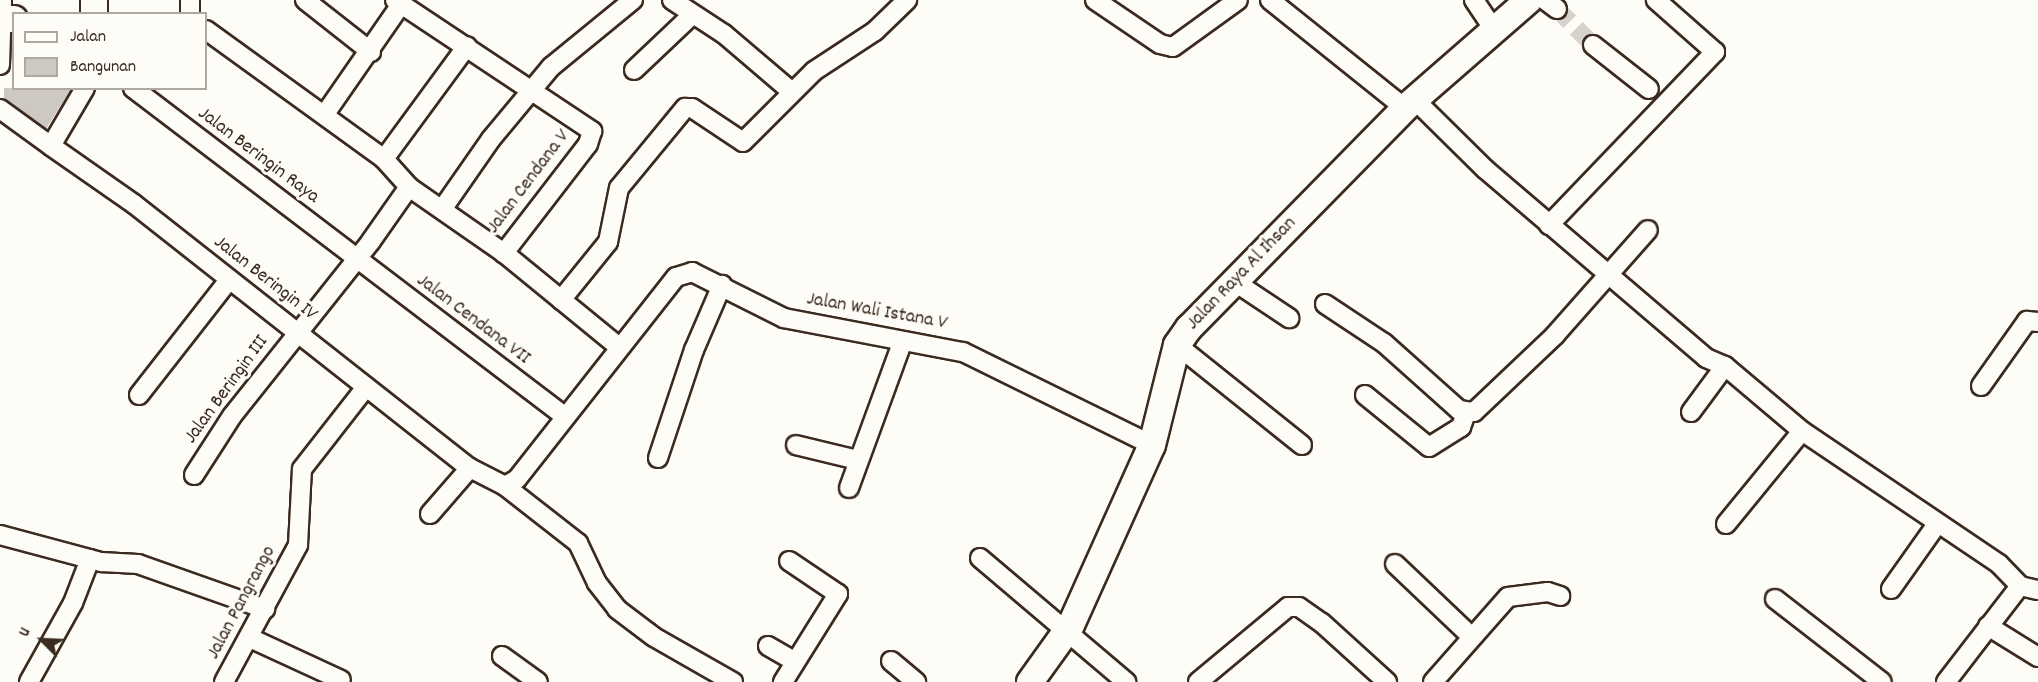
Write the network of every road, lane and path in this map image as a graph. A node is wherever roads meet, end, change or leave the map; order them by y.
1 (305, 0) edge
2 (633, 0) edge
3 (672, 0) edge
4 (907, 0) edge
5 (1095, 0) edge
6 (1238, 0) edge
7 (1270, 0) edge
8 (1474, 0) edge
9 (1528, 0) edge
10 (1656, 0) edge
11 (398, 2) edge
12 (4, 14) edge
13 (692, 15) junction
14 (207, 31) edge
15 (1495, 31) junction
16 (1593, 45) tunnel mouth
17 (467, 46) junction
18 (371, 52) junction
19 (0, 64) edge
20 (634, 70) dead end
21 (1649, 89) dead end
22 (84, 90) edge
23 (136, 90) edge
24 (791, 91) junction
25 (531, 92) junction
26 (1410, 104) junction
27 (0, 109) edge
28 (325, 114) junction
29 (51, 146) junction
30 (384, 159) junction
31 (409, 187) junction
32 (443, 208) junction
33 (1549, 225) junction
34 (1648, 230) dead end
35 (504, 253) junction
36 (357, 260) junction
37 (1606, 275) junction
38 (229, 280) junction
39 (1232, 280) junction
40 (722, 285) junction
41 (561, 300) junction
42 (1326, 304) dead end
43 (1289, 318) dead end
44 (2038, 322) edge
45 (297, 333) junction
46 (902, 343) junction
47 (1177, 345) junction
48 (619, 346) junction
49 (1725, 366) junction
50 (1981, 386) dead end
51 (366, 387) junction
52 (139, 395) dead end
53 (1365, 395) dead end
54 (1691, 412) dead end
55 (1466, 413) junction
56 (563, 415) junction
57 (1802, 431) junction
58 (796, 445) dead end
59 (1152, 445) junction
60 (1302, 445) dead end
61 (658, 458) dead end
62 (858, 460) junction
63 (470, 468) junction
64 (194, 475) dead end
65 (505, 486) junction
66 (849, 488) dead end
67 (430, 514) dead end
68 (1726, 524) dead end
69 (1937, 524) junction
70 (0, 535) edge
71 (980, 558) dead end
72 (90, 559) junction
73 (789, 561) dead end
74 (1395, 564) dead end
75 (2019, 586) junction
76 (1891, 588) dead end
77 (2038, 590) edge
78 (1560, 596) dead end
79 (1775, 599) dead end
80 (265, 609) junction
81 (1988, 626) junction
82 (1069, 628) junction
83 (1472, 637) junction
84 (250, 638) junction
85 (768, 645) dead end
86 (502, 656) dead end
87 (2038, 657) edge
88 (794, 661) junction
89 (891, 661) dead end
90 (341, 680) dead end
91 (29, 682) edge
92 (224, 682) edge
93 (538, 682) edge
94 (734, 682) edge
95 (783, 682) edge
96 (916, 682) edge
97 (1030, 682) edge
98 (1125, 682) edge
99 (1198, 682) edge
100 (1387, 682) edge
101 (1432, 682) edge
102 (1882, 682) edge
103 (1946, 682) edge

1 - 18 street
2 - 25 street
3 - 13 street
4 - 24 street
5 - 6 street
7 - 26 street
8 - 15 street
9 - 15 street, Jalan Raya Al Ihsan
10 - 33 street
11 - 17 street
11 - 18 street
12 - 19 street
13 - 20 street
13 - 24 street
14 - 28 street
15 - 26 street, Jalan Raya Al Ihsan
16 - 21 street
17 - 25 street
17 - 30 street
18 - 28 street
22 - 29 street
23 - 36 street, Jalan Beringin Raya
24 - 41 street
25 - 32 street
25 - 35 street, Jalan Cendana V
26 - 33 street
26 - 39 street, Jalan Raya Al Ihsan
27 - 29 street, Jalan Beringin IV
28 - 30 street
29 - 38 street, Jalan Beringin IV
30 - 31 street
31 - 32 street
31 - 36 street, Jalan Beringin III
32 - 35 street
33 - 37 street
34 - 37 street
35 - 41 street
36 - 45 street, Jalan Beringin III
36 - 56 street, Jalan Cendana VII
37 - 49 street
37 - 55 street
38 - 45 street, Jalan Beringin IV
38 - 52 street
39 - 43 street
39 - 47 street, Jalan Raya Al Ihsan
40 - 46 street, Jalan Wali Istana V
40 - 48 street, Jalan Wali Istana V
40 - 61 street
41 - 48 street
42 - 55 street
44 - 50 street
45 - 51 street, Jalan Beringin IV
45 - 64 street, Jalan Beringin III
46 - 59 street, Jalan Wali Istana V
46 - 62 street
47 - 59 street, Jalan Raya Al Ihsan
47 - 60 street
48 - 56 street, Jalan Wali Istana V
49 - 54 street
49 - 57 street
51 - 63 street, Jalan Beringin IV
51 - 80 street, Jalan Pangrango
53 - 55 street
56 - 65 street, Jalan Wali Istana V
57 - 68 street
57 - 69 street
58 - 62 street
59 - 82 street, Jalan Raya Al Ihsan
62 - 66 street
63 - 65 street, Jalan Beringin IV
63 - 67 street
65 - 94 street, Jalan Beringin IV
69 - 75 street
69 - 76 street
70 - 72 street
71 - 82 street
72 - 80 street
72 - 91 street
73 - 88 street
74 - 83 street
75 - 77 street
75 - 81 street
78 - 83 street
79 - 102 street
80 - 84 street, Jalan Pangrango
81 - 87 street
81 - 103 street
82 - 97 street, Jalan Raya Al Ihsan
82 - 98 street
83 - 101 street
84 - 90 street
84 - 92 street, Jalan Pangrango
85 - 88 street
86 - 93 street
88 - 95 street
89 - 96 street
99 - 100 street

